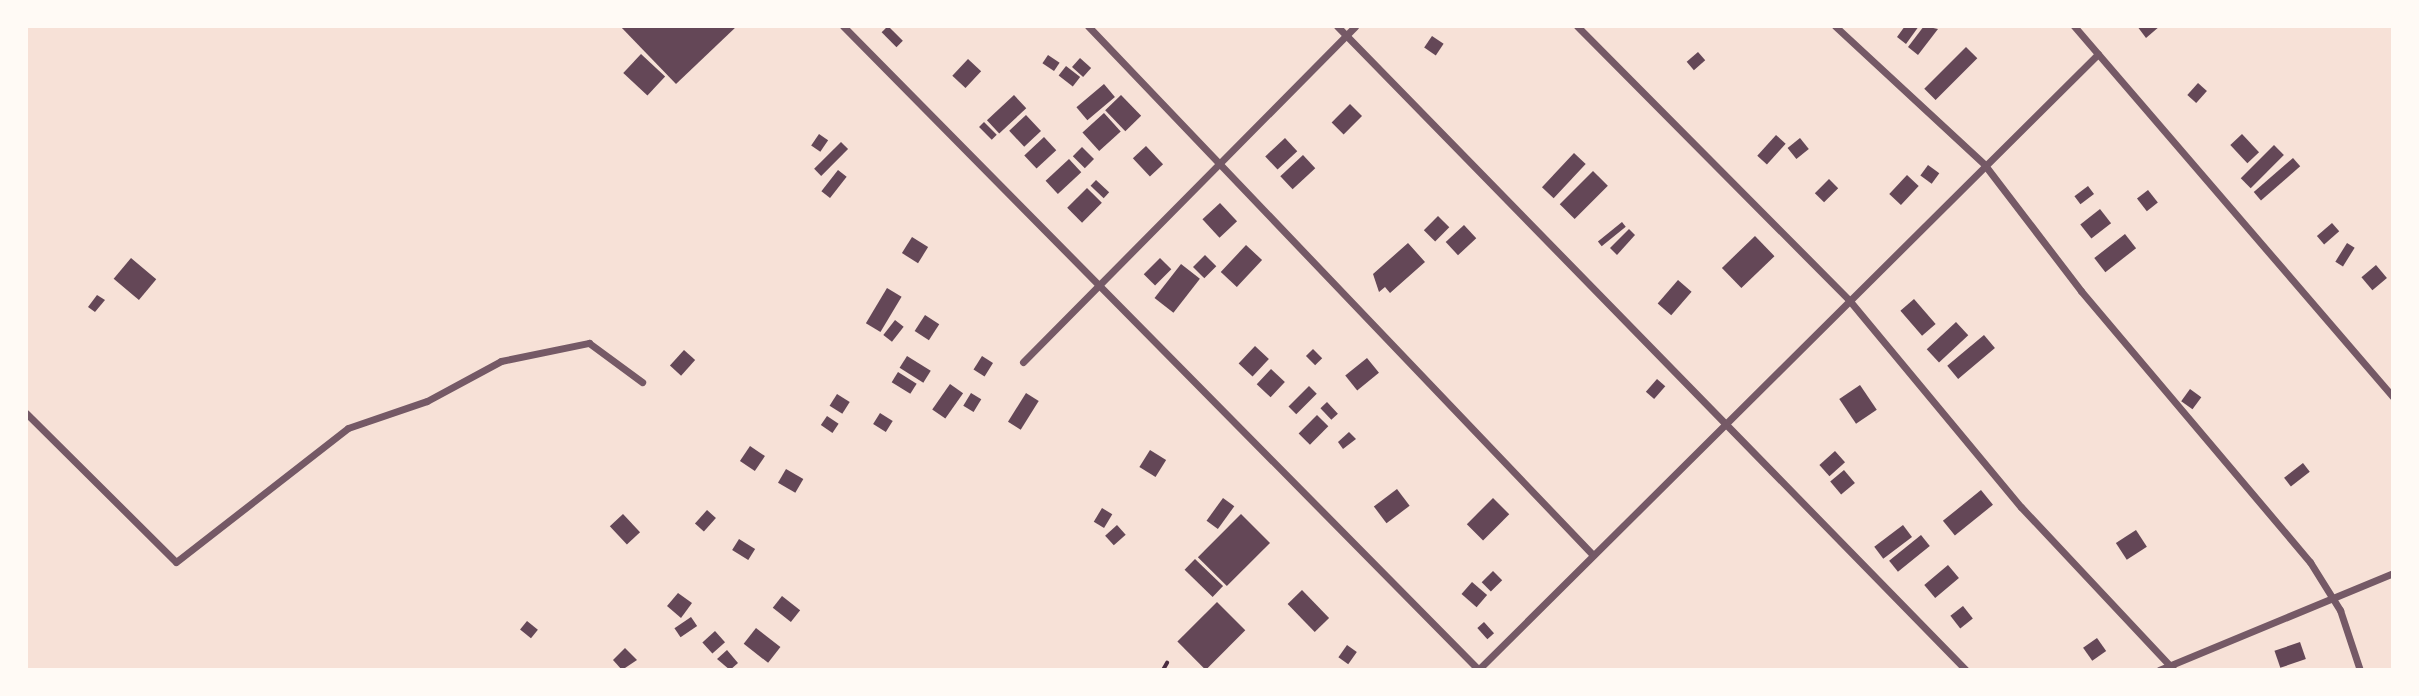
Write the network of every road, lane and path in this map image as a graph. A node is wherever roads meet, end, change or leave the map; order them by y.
1 (843, 26) edge
2 (1087, 26) edge
3 (1337, 26) edge
4 (1355, 26) edge
5 (1577, 26) edge
6 (1835, 26) edge
7 (2074, 26) edge
8 (1346, 35) junction
9 (2098, 54) junction
10 (1218, 164) junction
11 (1984, 164) junction
12 (1097, 282) junction
13 (1849, 300) junction
14 (1023, 362) dead end
15 (642, 382) dead end
16 (2393, 397) edge
17 (26, 413) edge
18 (1723, 425) junction
19 (1593, 555) junction
20 (2393, 573) edge
21 (2333, 598) junction
22 (1167, 663) dead end
23 (2173, 667) edge
24 (1163, 670) edge
25 (1479, 670) edge
26 (1966, 670) edge
27 (2159, 670) edge
28 (2360, 670) edge

1 - 12 street
2 - 10 street
3 - 8 street
4 - 8 street
5 - 13 street
6 - 11 street
7 - 9 street
8 - 10 street
8 - 18 street
9 - 11 street
9 - 16 street
10 - 12 street
10 - 19 street
11 - 13 street
11 - 21 street
12 - 14 street
12 - 25 street
13 - 18 street
13 - 23 street
15 - 17 street
18 - 19 street
18 - 26 street
19 - 25 street
20 - 21 street
21 - 23 street
21 - 28 street
22 - 24 path
23 - 27 street

